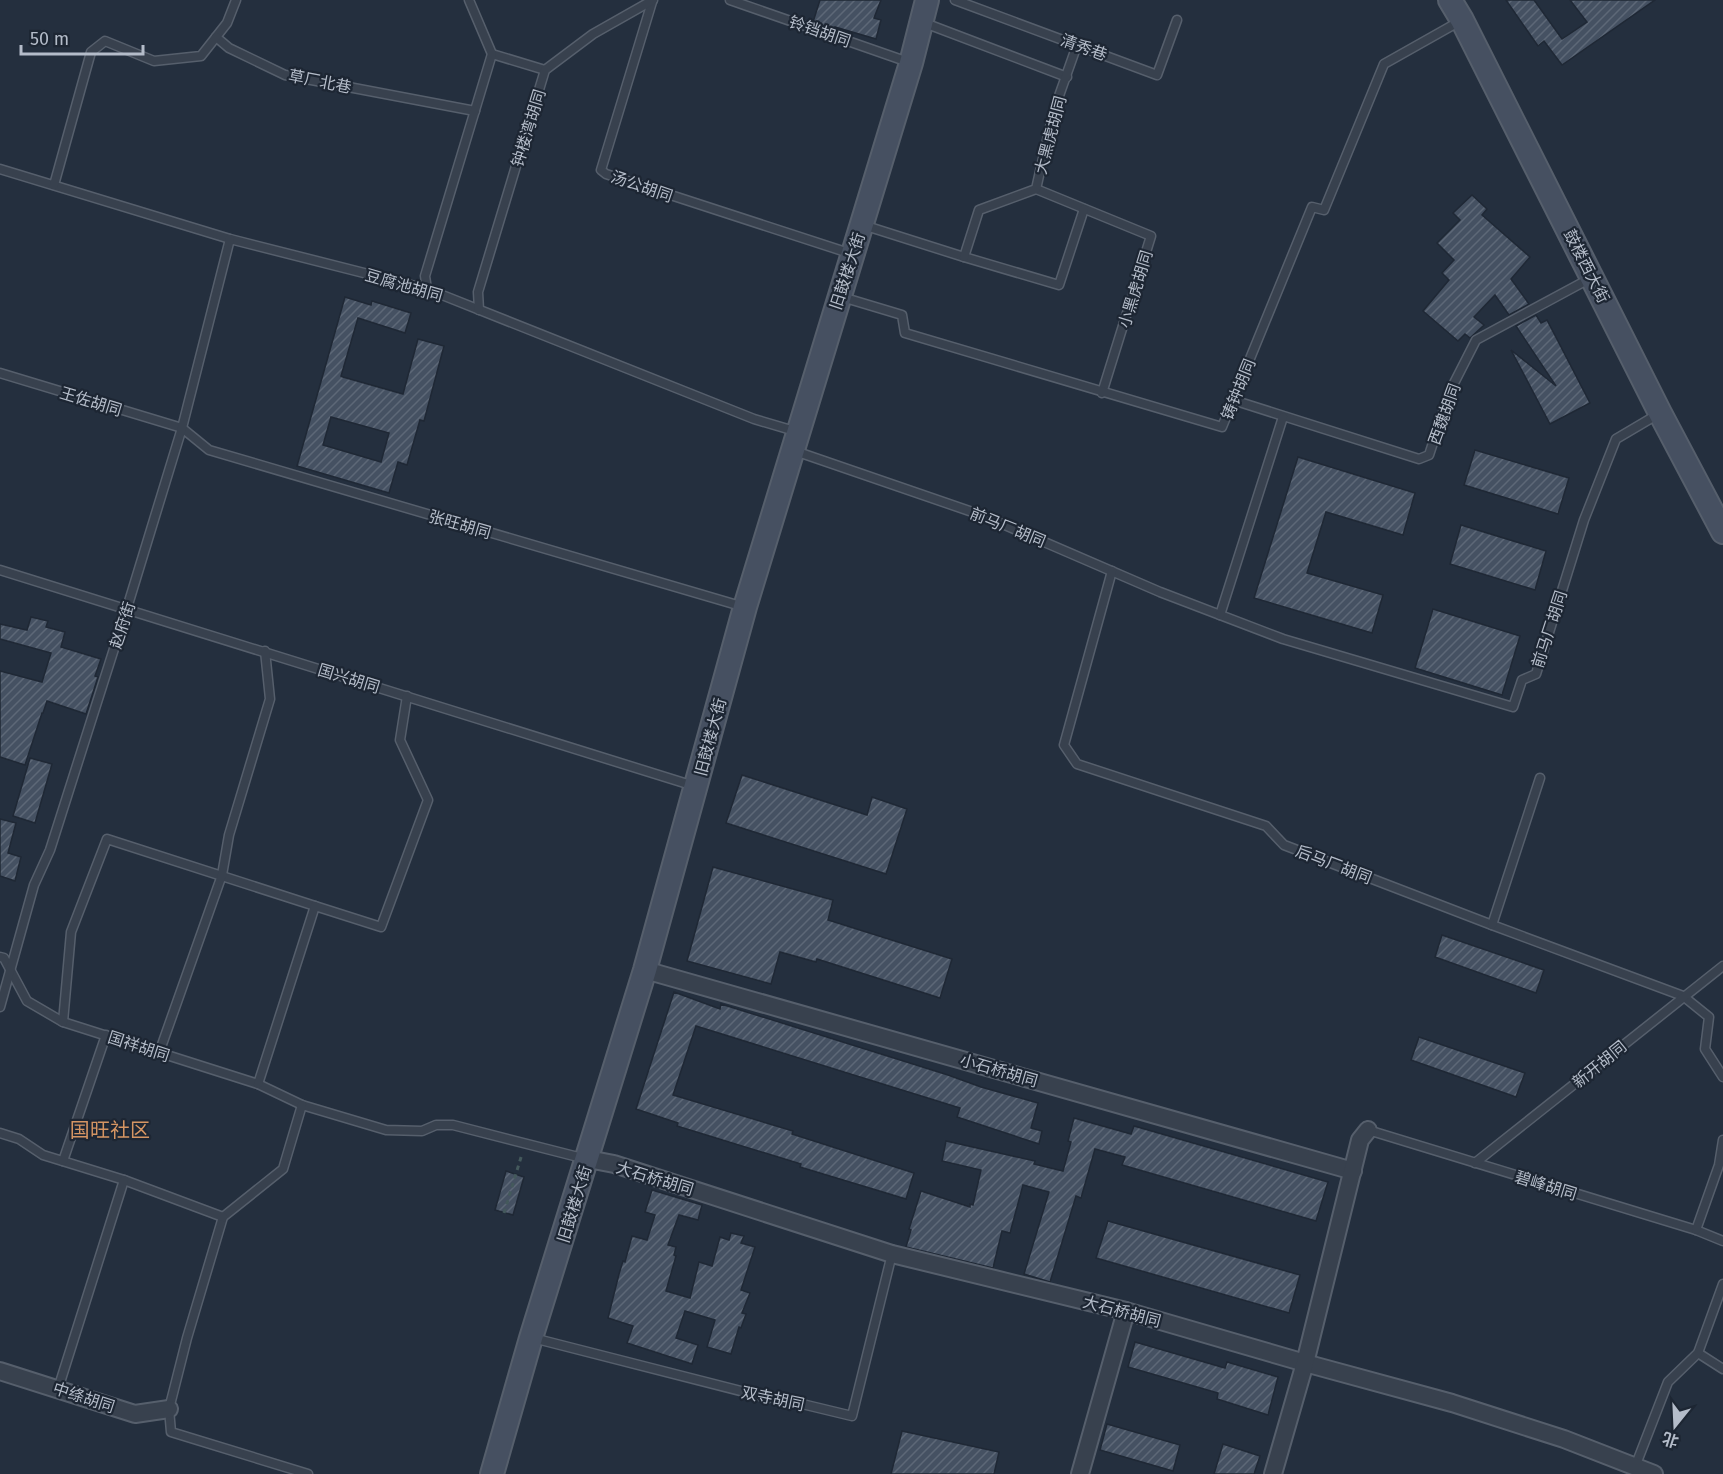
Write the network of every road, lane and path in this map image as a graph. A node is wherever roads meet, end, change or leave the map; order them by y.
1 (236, 0) edge
2 (469, 0) edge
3 (730, 0) edge
4 (927, 0) edge
5 (955, 0) edge
6 (1450, 0) edge
7 (652, 1) edge
8 (1177, 20) dead end
9 (1462, 20) junction
10 (922, 22) junction
11 (216, 37) junction
12 (1077, 45) junction
13 (492, 54) junction
14 (911, 63) junction
15 (545, 70) junction
16 (1067, 77) junction
17 (475, 111) junction
18 (0, 169) edge
19 (54, 185) junction
20 (1036, 189) junction
21 (1084, 209) junction
22 (861, 224) junction
23 (230, 239) junction
24 (852, 254) junction
25 (964, 257) junction
26 (1593, 277) junction
27 (427, 289) junction
28 (839, 296) junction
29 (478, 310) junction
30 (0, 373) edge
31 (1102, 393) junction
32 (1233, 400) junction
33 (1660, 413) junction
34 (1283, 417) junction
35 (182, 428) junction
36 (795, 441) junction
37 (1723, 532) edge
38 (0, 570) edge
39 (1112, 571) junction
40 (745, 607) junction
41 (127, 608) junction
42 (1220, 615) junction
43 (265, 651) junction
44 (407, 696) junction
45 (1540, 778) dead end
46 (697, 787) junction
47 (222, 875) junction
48 (315, 906) junction
49 (1492, 926) junction
50 (0, 957) edge
51 (1723, 966) edge
52 (645, 970) junction
53 (11, 972) junction
54 (1683, 996) junction
55 (0, 1007) edge
56 (63, 1022) junction
57 (106, 1035) junction
58 (159, 1053) junction
59 (1723, 1077) edge
60 (258, 1084) junction
61 (303, 1105) junction
62 (1368, 1130) joint
63 (0, 1133) edge
64 (1723, 1140) edge
65 (525, 1143) junction
66 (588, 1159) junction
67 (63, 1161) junction
68 (1475, 1164) junction
69 (1721, 1166) edge
70 (1353, 1171) junction
71 (123, 1180) junction
72 (504, 1213) dead end
73 (222, 1218) junction
74 (1696, 1230) junction
75 (1723, 1241) edge
76 (892, 1254) junction
77 (1723, 1284) edge
78 (1126, 1311) junction
79 (531, 1338) junction
80 (1698, 1353) junction
81 (1305, 1364) junction
82 (1723, 1369) edge
83 (0, 1371) edge
84 (57, 1389) junction
85 (169, 1409) junction
86 (1635, 1467) junction
87 (308, 1474) edge
88 (492, 1474) edge
89 (1080, 1474) edge
90 (1273, 1474) edge
91 (1654, 1474) edge

1 - 11 lane
2 - 13 lane
3 - 14 lane, 铃铛胡同
4 - 10 main road, 旧鼓楼大街
5 - 12 lane, 清秀巷
6 - 9 main road, 鼓楼西大街
7 - 15 lane, 钟楼湾胡同
7 - 24 lane, 汤公胡同
8 - 12 lane, 清秀巷
9 - 26 main road, 鼓楼西大街
9 - 32 lane, 铸钟胡同
10 - 14 main road, 旧鼓楼大街
10 - 16 lane
11 - 17 lane, 草厂北巷
11 - 19 lane
12 - 16 lane, 大黑虎胡同
13 - 15 lane
13 - 17 lane
14 - 22 main road, 旧鼓楼大街
15 - 29 lane, 钟楼湾胡同
16 - 20 lane, 大黑虎胡同
17 - 27 lane
18 - 19 lane, 豆腐池胡同
19 - 23 lane, 豆腐池胡同
20 - 21 lane, 小黑虎胡同
20 - 25 lane, 大黑虎胡同
21 - 25 lane
21 - 31 lane, 小黑虎胡同
22 - 24 main road, 旧鼓楼大街
22 - 25 lane
23 - 27 lane, 豆腐池胡同
23 - 35 lane, 赵府街
24 - 28 main road, 旧鼓楼大街
26 - 33 main road, 鼓楼西大街
26 - 34 lane, 西魏胡同
27 - 29 lane, 豆腐池胡同
28 - 31 lane, 铸钟胡同
28 - 36 main road, 旧鼓楼大街
29 - 36 lane, 豆腐池胡同
30 - 35 lane, 王佐胡同
31 - 32 lane, 铸钟胡同
32 - 34 lane, 西魏胡同
33 - 37 main road, 鼓楼西大街
33 - 42 lane, 前马厂胡同
34 - 42 lane
35 - 40 lane, 张旺胡同
35 - 41 lane, 赵府街
36 - 39 lane, 前马厂胡同
36 - 40 main road, 旧鼓楼大街
38 - 41 lane, 国兴胡同
39 - 42 lane, 前马厂胡同
39 - 49 lane, 后马厂胡同
40 - 46 main road, 旧鼓楼大街
41 - 43 lane, 国兴胡同
41 - 53 lane, 赵府街
43 - 44 lane, 国兴胡同
43 - 47 lane
44 - 46 lane, 国兴胡同
44 - 48 lane
45 - 49 lane
46 - 52 main road, 旧鼓楼大街
47 - 48 lane
47 - 56 lane
47 - 58 lane
48 - 60 lane
49 - 54 lane, 后马厂胡同
50 - 53 lane, 国祥胡同
51 - 54 lane, 新开胡同
52 - 66 main road, 旧鼓楼大街
52 - 70 street, 小石桥胡同
53 - 55 lane, 赵府街
53 - 56 lane, 国祥胡同
54 - 59 lane, 后马厂胡同
54 - 68 lane, 新开胡同
56 - 57 lane, 国祥胡同
57 - 58 lane, 国祥胡同
57 - 67 lane
58 - 60 lane, 国祥胡同
60 - 61 lane, 国祥胡同
61 - 65 lane, 国祥胡同
61 - 73 lane
62 - 68 lane, 碧峰胡同
62 - 70 street
63 - 67 lane
64 - 69 lane
65 - 66 lane, 国祥胡同
65 - 72 path
66 - 76 street, 大石桥胡同
66 - 79 main road, 旧鼓楼大街
67 - 71 lane
68 - 74 lane, 碧峰胡同
69 - 74 lane
70 - 81 street
71 - 73 lane
71 - 84 lane
73 - 85 lane
74 - 75 lane, 碧峰胡同
76 - 78 street, 大石桥胡同
76 - 79 lane, 双寺胡同
77 - 80 lane
78 - 81 street, 大石桥胡同
78 - 89 street
79 - 88 main road, 旧鼓楼大街
80 - 82 lane
80 - 86 lane
81 - 86 street, 大石桥胡同
81 - 90 street
83 - 84 street, 中绦胡同
84 - 85 street, 中绦胡同
85 - 87 lane
86 - 91 street, 大石桥胡同

